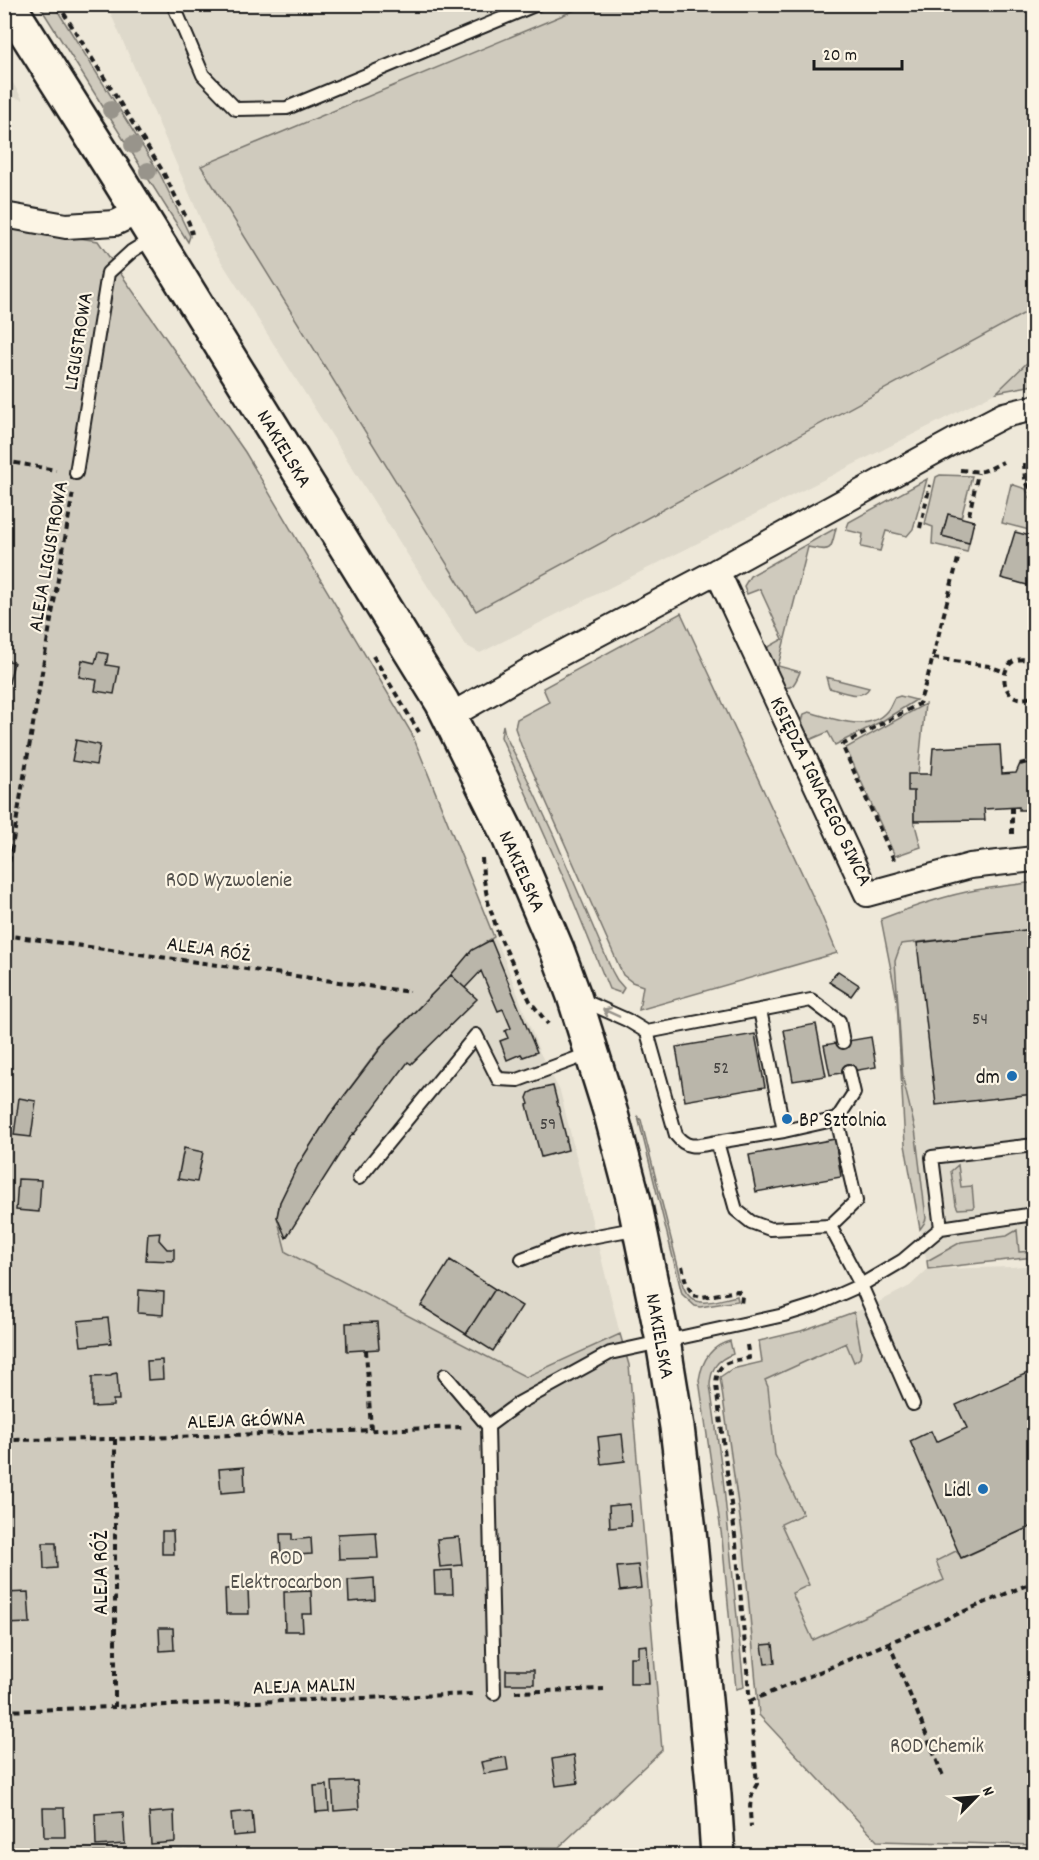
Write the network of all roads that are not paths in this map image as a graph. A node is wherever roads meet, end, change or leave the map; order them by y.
1 (8, 4) edge
2 (173, 4) edge
3 (537, 4) edge
4 (4, 215) edge
5 (146, 224) junction
6 (1035, 408) edge
7 (76, 473) road end
8 (717, 571) junction
9 (450, 716) junction
10 (1035, 859) edge
11 (574, 996) junction
12 (760, 1010) junction
13 (647, 1032) junction
14 (843, 1042) dead end
15 (592, 1053) junction
16 (849, 1071) dead end
17 (837, 1119) junction
18 (784, 1131) junction
19 (717, 1142) junction
20 (1035, 1145) edge
21 (359, 1178) dead end
22 (1035, 1214) edge
23 (830, 1226) junction
24 (640, 1228) junction
25 (940, 1228) junction
26 (522, 1259) dead end
27 (861, 1285) junction
28 (663, 1341) junction
29 (445, 1375) dead end
30 (913, 1404) dead end
31 (488, 1426) junction
32 (494, 1693) road end
33 (718, 1856) edge

1 - 5 street, NAKIELSKA
2 - 3 lane
4 - 5 street
5 - 7 lane, LIGUSTROWA
5 - 9 street, NAKIELSKA
6 - 8 street
8 - 9 street
8 - 10 street, KSIĘDZA IGNACEGO SIWCA
9 - 11 street, NAKIELSKA
13 -> 11 lane
11 - 15 street, NAKIELSKA
12 - 13 lane
12 - 14 lane
12 - 18 lane
13 - 19 lane
15 - 21 lane
15 - 24 street, NAKIELSKA
16 - 17 lane
17 - 18 lane
17 - 23 lane
18 - 19 lane
19 - 23 lane
20 - 25 lane
22 - 25 lane
23 - 27 lane
24 - 26 lane
24 - 28 street, NAKIELSKA
25 - 27 lane
27 - 28 lane
27 - 30 lane
28 - 31 lane
28 - 33 street, NAKIELSKA
29 - 31 lane
31 - 32 lane

